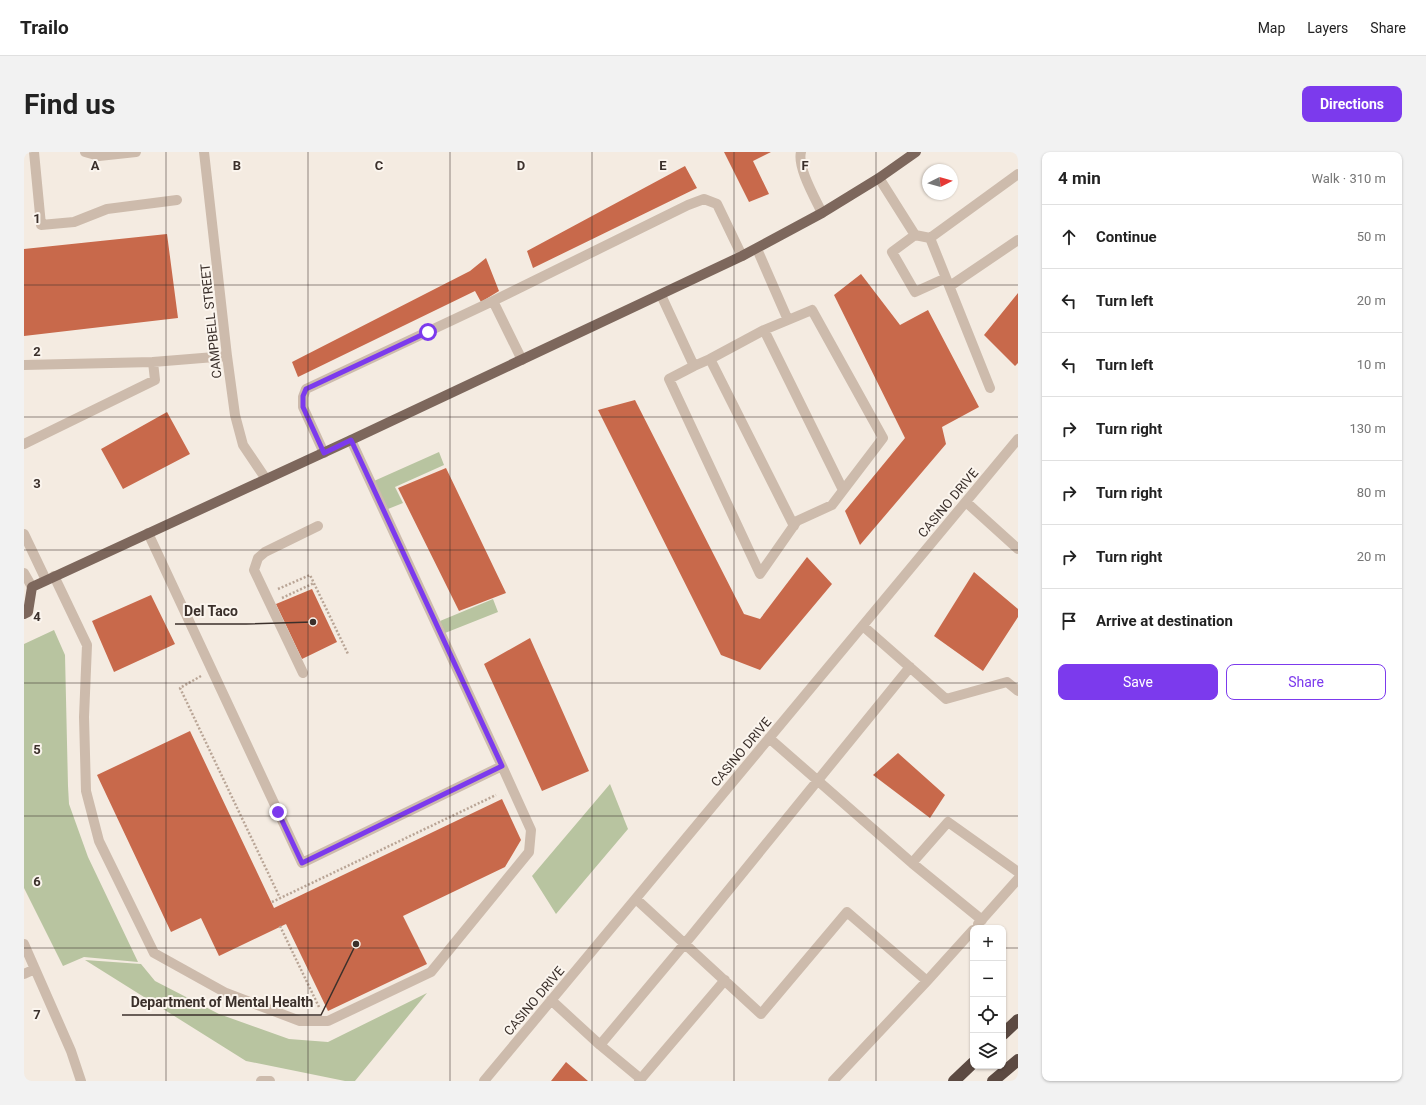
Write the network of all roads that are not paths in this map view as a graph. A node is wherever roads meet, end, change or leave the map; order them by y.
1 (34, 152) edge
2 (85, 152) edge
3 (136, 152) edge
4 (204, 152) edge
5 (801, 152) edge
6 (916, 152) edge
7 (1018, 174) edge
8 (879, 178) junction
9 (177, 200) dead end
10 (822, 213) junction
11 (915, 235) junction
12 (930, 238) junction
13 (1018, 240) edge
14 (757, 249) junction
15 (742, 256) junction
16 (948, 282) junction
17 (661, 295) junction
18 (493, 302) junction
19 (788, 320) junction
20 (764, 330) junction
21 (227, 356) junction
22 (710, 359) junction
23 (522, 360) junction
24 (154, 362) junction
25 (24, 365) edge
26 (694, 366) junction
27 (990, 388) dead end
28 (1018, 439) edge
29 (351, 440) junction
30 (24, 444) edge
31 (324, 453) junction
32 (266, 479) junction
33 (843, 490) junction
34 (966, 502) junction
35 (318, 526) dead end
36 (794, 526) junction
37 (148, 533) junction
38 (24, 534) edge
39 (1018, 549) edge
40 (24, 573) edge
41 (50, 578) junction
42 (28, 586) edge
43 (24, 614) edge
44 (863, 626) junction
45 (910, 667) junction
46 (303, 673) dead end
47 (1018, 691) edge
48 (769, 738) junction
49 (502, 766) junction
50 (818, 781) junction
51 (912, 863) junction
52 (1018, 872) edge
53 (1018, 879) edge
54 (636, 898) junction
55 (982, 920) junction
56 (978, 925) edge
57 (970, 934) edge
58 (685, 943) junction
59 (24, 944) edge
60 (35, 968) junction
61 (24, 974) edge
62 (725, 980) junction
63 (928, 981) junction
64 (552, 1000) junction
65 (1018, 1020) edge
66 (1004, 1033) edge
67 (600, 1044) junction
68 (1018, 1060) edge
69 (970, 1066) edge
70 (640, 1080) edge
71 (81, 1081) edge
72 (261, 1081) edge
73 (270, 1081) edge
74 (484, 1081) edge
75 (833, 1081) edge
76 (954, 1081) edge
77 (993, 1081) edge

1 - 9 street
2 - 3 street
4 - 21 street, CAMPBELL STREET
5 - 10 street
6 - 8 main road
7 - 12 street
8 - 10 main road
8 - 11 street
10 - 14 main road
11 - 12 street
11 - 16 street
12 - 16 street
13 - 16 street
14 - 15 main road
14 - 19 street
15 - 17 main road
15 - 18 street
16 - 27 street
17 - 23 main road
17 - 26 street
18 - 23 street
18 - 31 street
19 - 20 street
19 - 33 street
20 - 22 street
20 - 33 street
21 - 24 street
21 - 32 street, CAMPBELL STREET
22 - 26 street
22 - 36 street
23 - 29 main road
24 - 25 street
24 - 30 street
26 - 36 street
28 - 34 street, CASINO DRIVE
29 - 31 main road
29 - 49 street
31 - 32 main road
32 - 37 main road
33 - 36 street
34 - 39 street
34 - 44 street, CASINO DRIVE
35 - 46 street
37 - 41 main road
37 - 49 street
38 - 41 street
40 - 42 street
41 - 42 main road
41 - 49 street
42 - 43 main road
44 - 45 street
44 - 48 street, CASINO DRIVE
45 - 47 street
45 - 50 street
48 - 50 street
48 - 54 street, CASINO DRIVE
50 - 51 street
50 - 58 street
51 - 52 street
51 - 55 street
53 - 55 street
54 - 58 street
54 - 64 street, CASINO DRIVE
55 - 56 street
57 - 63 street
58 - 62 street
58 - 67 street
59 - 60 street
60 - 61 street
60 - 71 street
62 - 63 street
62 - 70 street
63 - 75 street
64 - 67 street
64 - 74 street, CASINO DRIVE
65 - 66 highway
67 - 70 street
68 - 77 highway
69 - 76 highway
72 - 73 street

